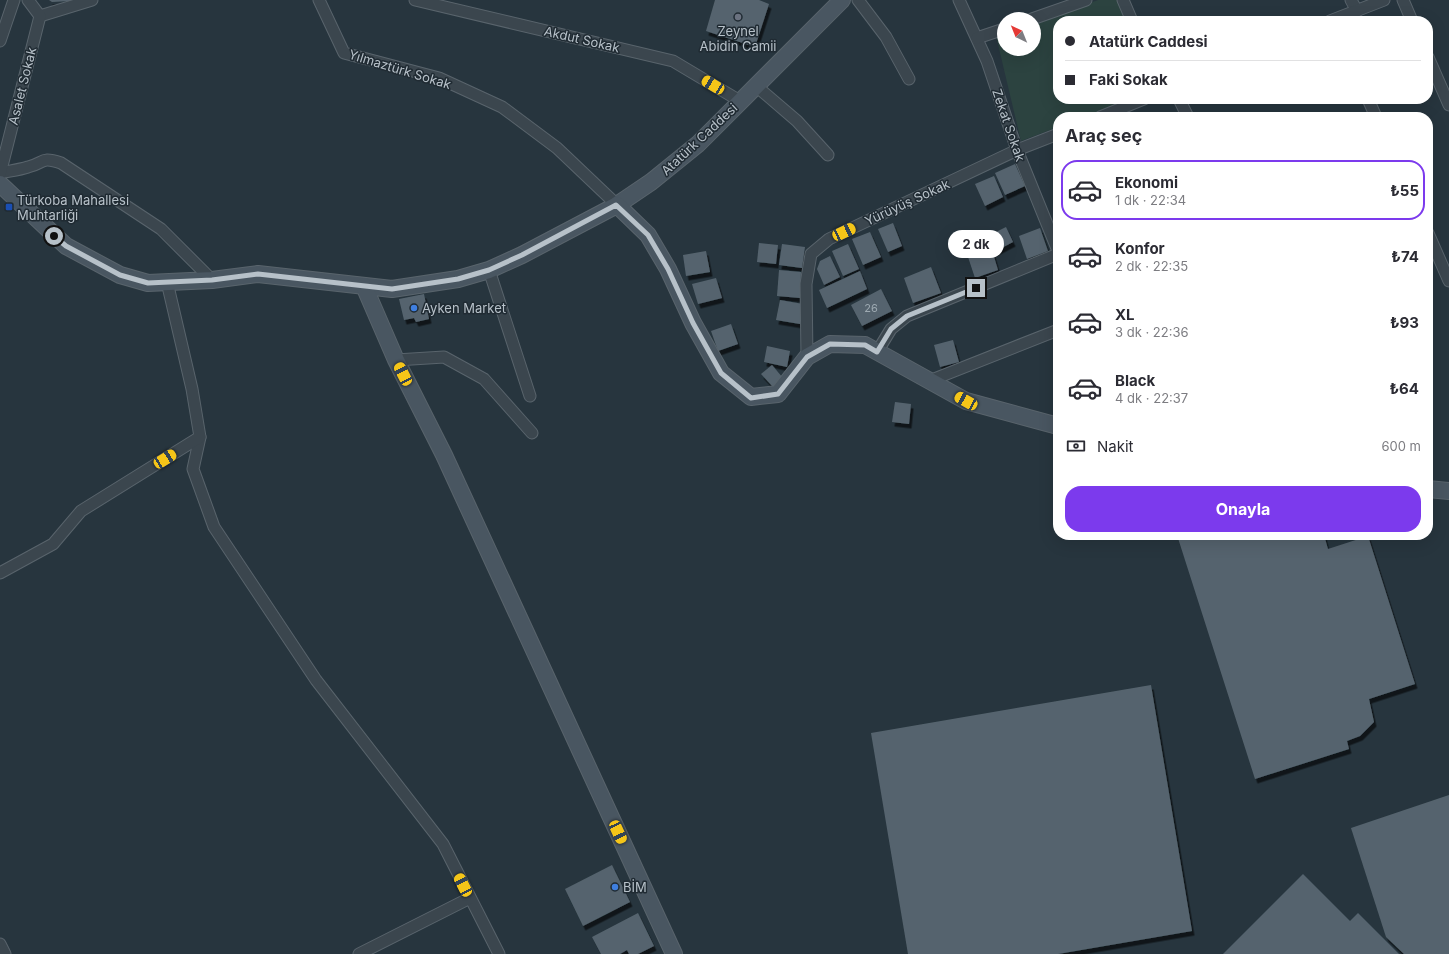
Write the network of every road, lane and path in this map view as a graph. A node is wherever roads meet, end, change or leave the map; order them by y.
1 (14, 0) edge
2 (92, 0) edge
3 (319, 0) edge
4 (415, 0) edge
5 (842, 0) edge
6 (858, 0) edge
7 (960, 0) edge
8 (1086, 0) edge
9 (1123, 0) edge
10 (1351, 0) edge
11 (1384, 0) edge
12 (1403, 0) edge
13 (29, 1) edge
14 (1356, 11) junction
15 (40, 16) junction
16 (1041, 16) edge
17 (1130, 16) edge
18 (1344, 16) edge
19 (1410, 16) edge
20 (997, 31) edge
21 (977, 38) junction
22 (0, 41) edge
23 (1433, 68) edge
24 (909, 79) dead end
25 (755, 85) junction
26 (740, 101) junction
27 (1132, 104) edge
28 (1449, 105) edge
29 (1112, 112) edge
30 (1053, 136) edge
31 (1017, 150) junction
32 (828, 155) dead end
33 (0, 174) edge
34 (0, 184) edge
35 (616, 205) junction
36 (1053, 240) edge
37 (1433, 244) edge
38 (1053, 255) edge
39 (489, 270) junction
40 (212, 280) junction
41 (1449, 280) edge
42 (167, 282) junction
43 (364, 286) junction
44 (1053, 332) edge
45 (877, 352) junction
46 (807, 357) junction
47 (396, 360) junction
48 (929, 381) junction
49 (530, 396) dead end
50 (1053, 425) edge
51 (532, 433) dead end
52 (200, 437) junction
53 (1433, 489) edge
54 (1449, 491) edge
55 (0, 573) edge
56 (470, 898) junction
57 (0, 944) edge
58 (5, 954) edge
59 (359, 954) edge
60 (499, 954) edge
61 (674, 954) edge

1 - 22 street
2 - 15 street
3 - 35 street, Yılmaztürk Sokak
4 - 26 street, Akdut Sokak
5 - 25 street, Atatürk Caddesi
6 - 24 street
7 - 21 street, Zekat Sokak
8 - 16 street
9 - 17 street
10 - 14 street
11 - 14 street
12 - 19 street
13 - 15 street
14 - 18 street
15 - 33 street, Asalet Sokak
20 - 21 street
21 - 31 street, Zekat Sokak
23 - 28 street
25 - 26 street, Atatürk Caddesi
25 - 32 street
26 - 35 street, Atatürk Caddesi
27 - 29 street
30 - 31 street, Yürüyüş Sokak
31 - 36 street, Zekat Sokak
31 - 46 street, Yürüyüş Sokak
33 - 40 street
34 - 42 street, Atatürk Caddesi
35 - 39 street, Atatürk Caddesi
35 - 46 street
37 - 41 street
38 - 45 street
39 - 43 street, Atatürk Caddesi
39 - 49 street
40 - 42 street, Atatürk Caddesi
40 - 43 street, Atatürk Caddesi
42 - 52 street
43 - 47 street
44 - 48 street
45 - 46 street
45 - 48 street
47 - 51 street
47 - 61 street
48 - 50 street
52 - 55 street
52 - 56 street
53 - 54 street
56 - 59 street
56 - 60 street
57 - 58 street

